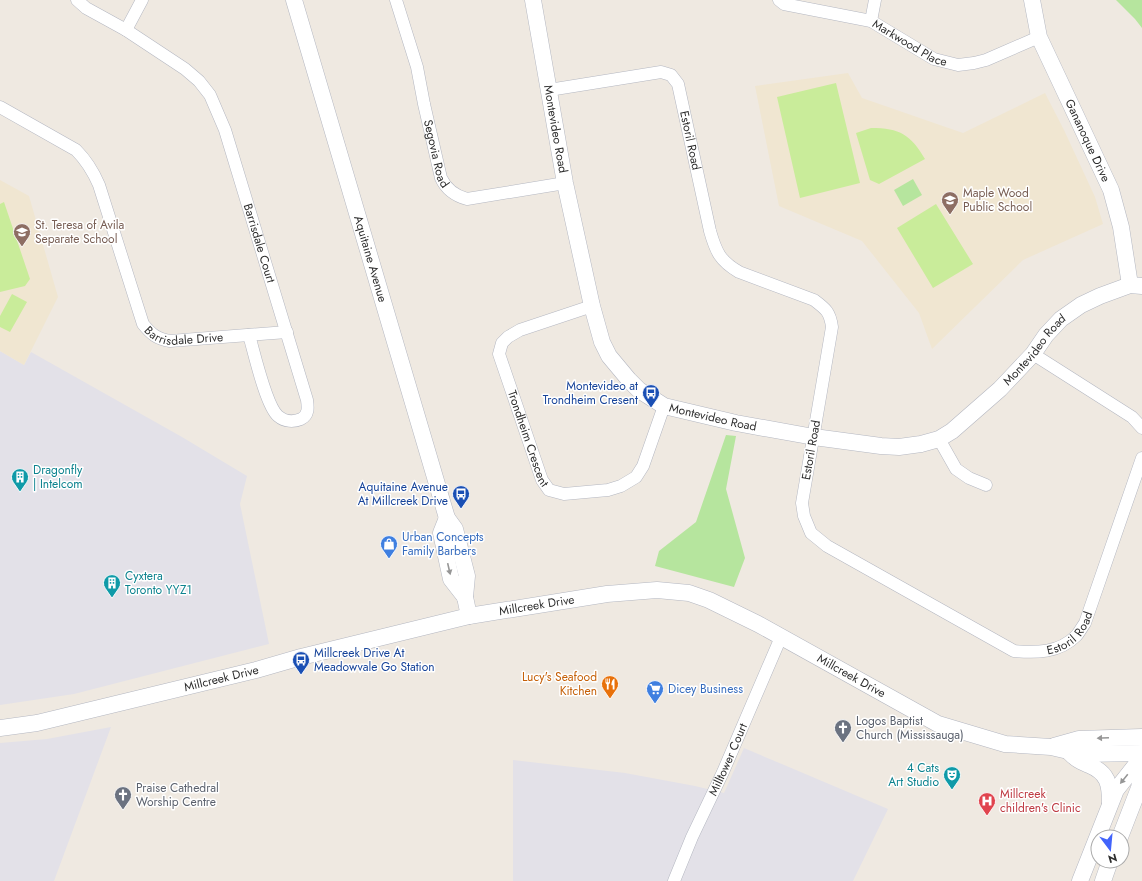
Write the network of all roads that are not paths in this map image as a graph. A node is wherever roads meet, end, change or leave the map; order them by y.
1 (77, 0) edge
2 (142, 0) edge
3 (294, 0) edge
4 (396, 0) edge
5 (533, 0) edge
6 (778, 0) edge
7 (876, 0) edge
8 (1032, 0) edge
9 (871, 21) junction
10 (126, 30) junction
11 (1038, 37) junction
12 (549, 90) junction
13 (0, 107) edge
14 (565, 183) junction
15 (1136, 286) edge
16 (592, 306) junction
17 (287, 332) junction
18 (249, 335) junction
19 (1033, 354) junction
20 (664, 406) junction
21 (1142, 428) edge
22 (814, 437) junction
23 (939, 439) junction
24 (1142, 458) edge
25 (986, 485) dead end
26 (469, 616) junction
27 (781, 637) junction
28 (0, 728) edge
29 (1142, 737) edge
30 (1051, 746) junction
31 (1068, 750) junction
32 (1142, 753) edge
33 (1142, 757) edge
34 (1142, 770) edge
35 (1110, 803) junction
36 (1123, 829) edge
37 (1107, 869) edge
38 (674, 881) edge
39 (1080, 881) edge
40 (1103, 881) edge

1 - 10 street
2 - 10 street
3 - 26 street, Aquitaine Avenue
4 - 14 street, Segovia Road
5 - 12 street, Montevideo Road
6 - 9 street, Markwood Place
7 - 9 street
8 - 11 street, Gananoque Drive
9 - 11 street, Markwood Place
10 - 17 street, Barrisdale Court
11 - 15 street, Gananoque Drive
12 - 14 street, Montevideo Road
12 - 22 street, Estoril Road
13 - 18 street, Barrisdale Drive
14 - 16 street, Montevideo Road
15 - 19 street, Montevideo Road
16 - 20 street, Montevideo Road
16 - 20 street, Trondheim Crescent
17 - 18 street, Barrisdale Drive
17 - 18 street, Barrisdale Court
19 - 21 street
19 - 23 street, Montevideo Road
20 - 22 street, Montevideo Road
22 - 23 street, Montevideo Road
22 - 24 street, Estoril Road
23 - 25 street
26 - 27 street, Millcreek Drive
26 - 28 street, Millcreek Drive
27 - 30 street, Millcreek Drive
27 - 38 street, Milltower Court
29 -> 30 street, Millcreek Drive
30 - 31 street, Millcreek Drive
31 - 32 street, Millcreek Drive
31 - 35 street
33 -> 35 street
34 - 36 street
35 - 39 street
37 - 40 street

